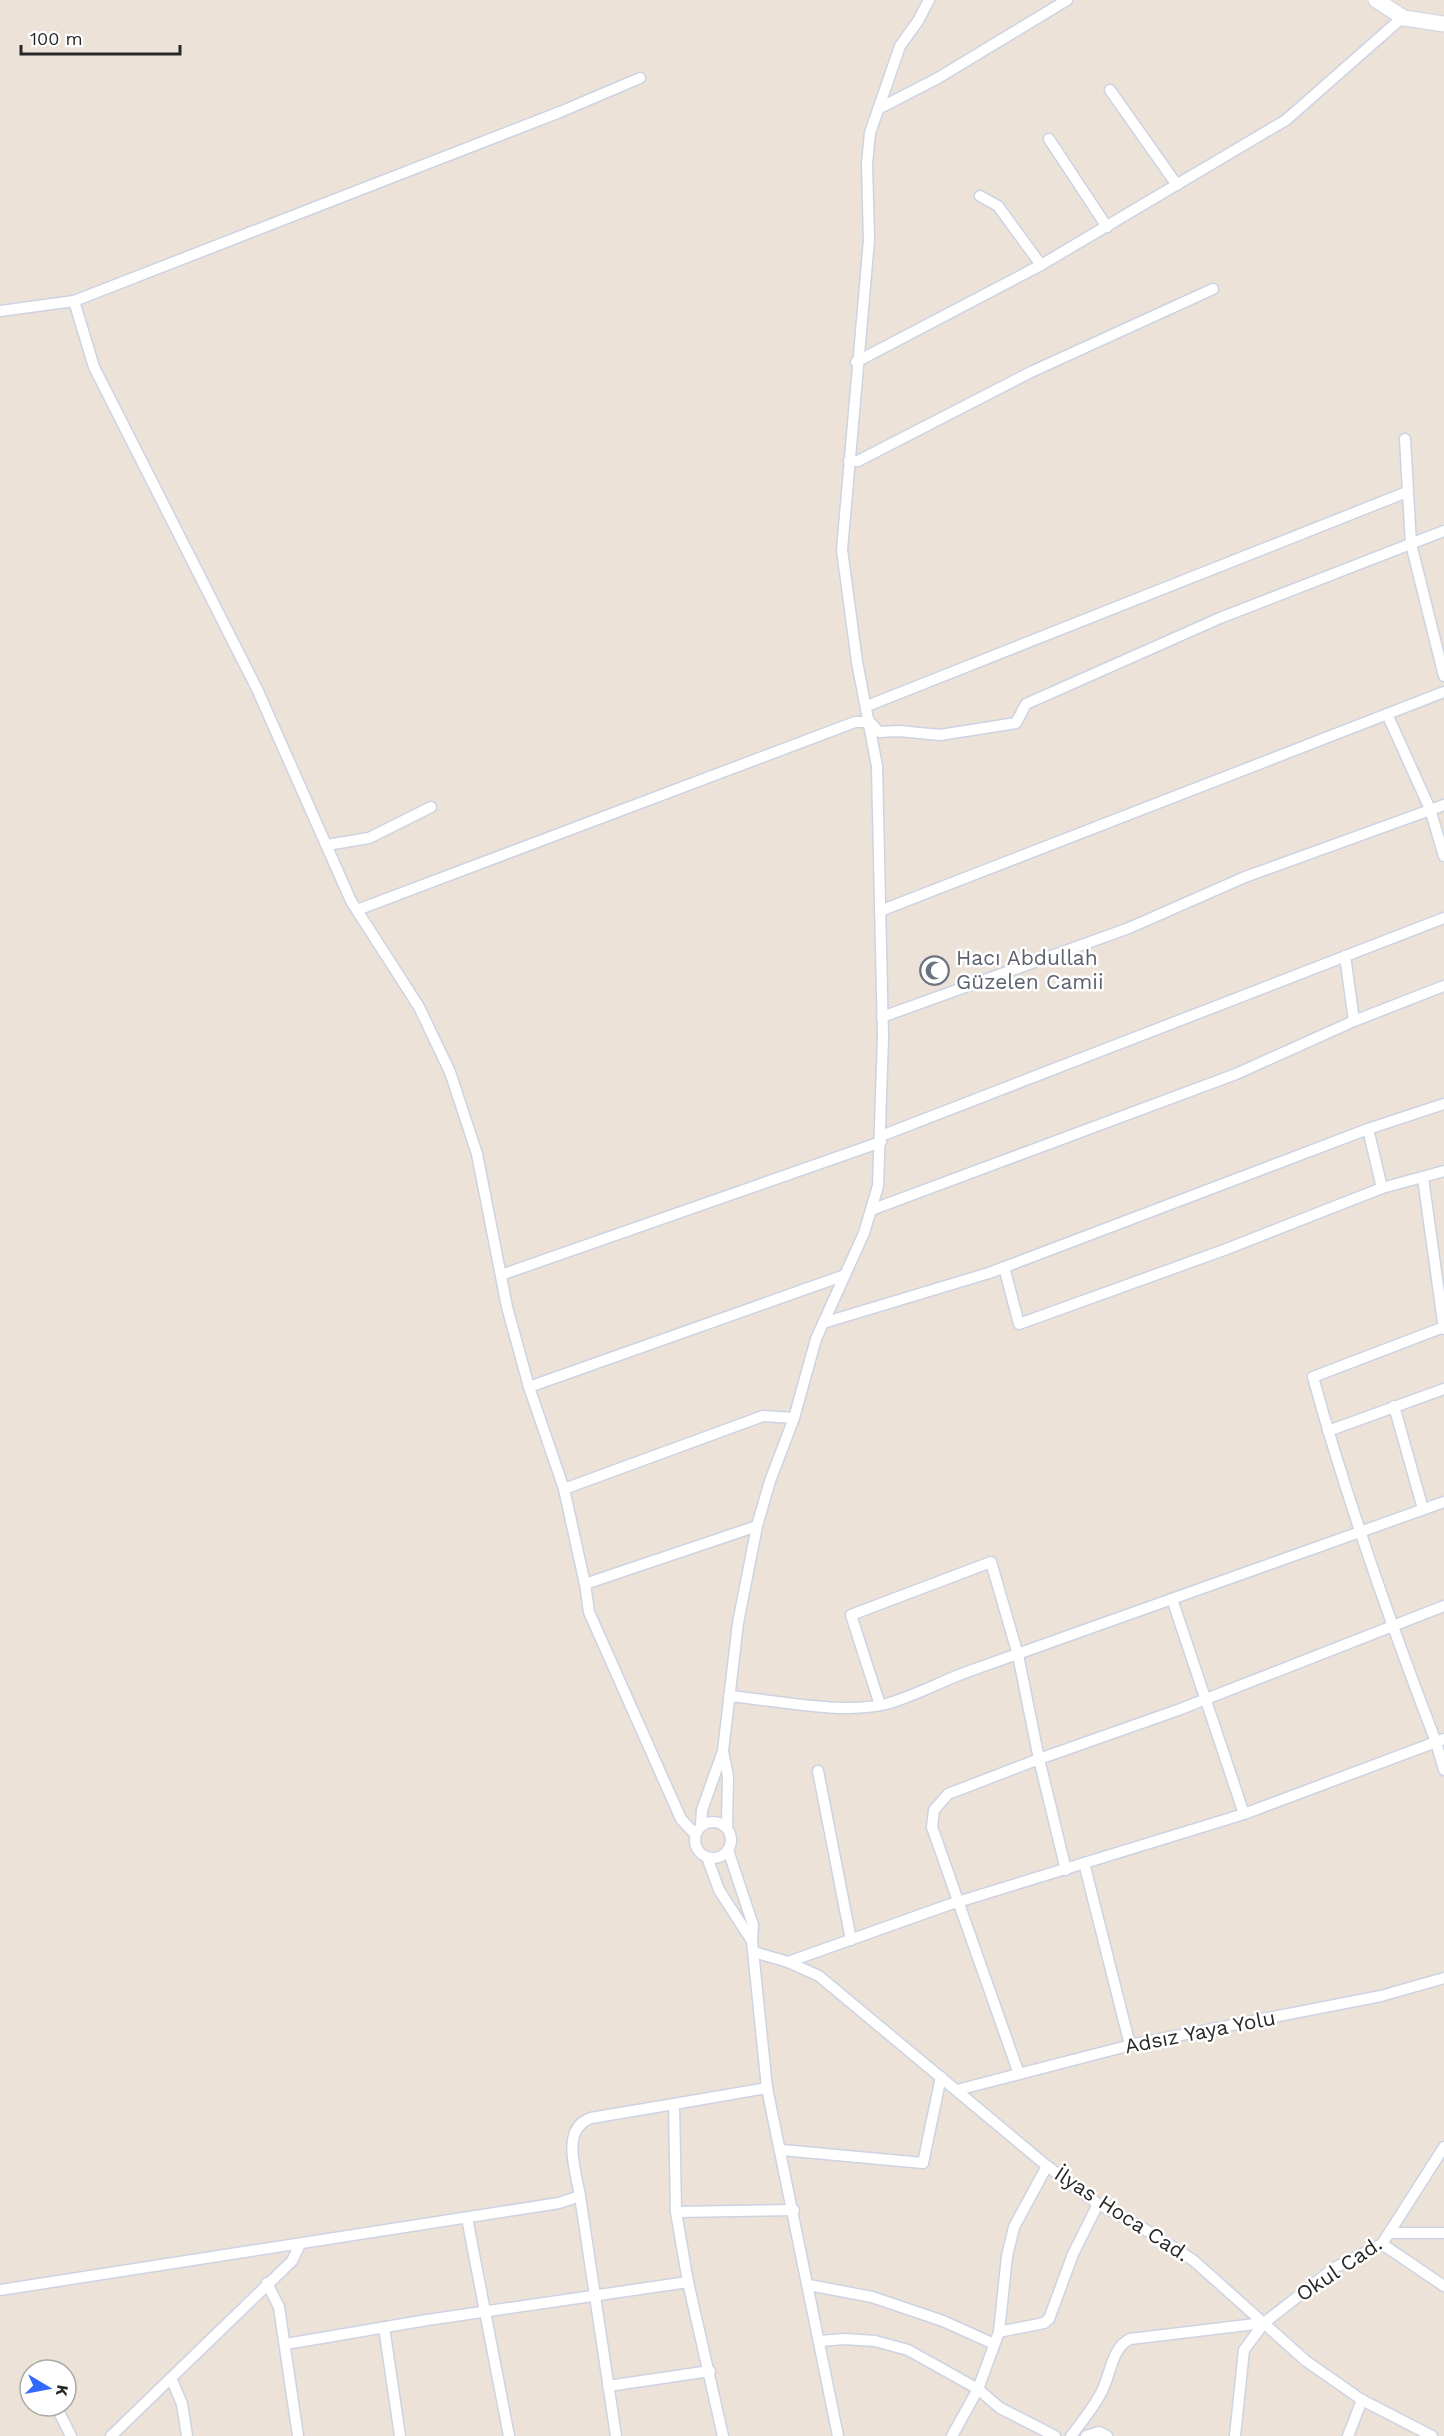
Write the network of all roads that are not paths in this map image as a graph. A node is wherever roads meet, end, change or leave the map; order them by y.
1 (929, 0) edge
2 (1067, 0) edge
3 (1376, 0) edge
4 (1403, 17) junction
5 (1444, 24) edge
6 (640, 78) dead end
7 (1110, 90) dead end
8 (878, 109) junction
9 (1049, 139) dead end
10 (1177, 185) junction
11 (980, 196) dead end
12 (1107, 227) junction
13 (1041, 265) junction
14 (1213, 289) dead end
15 (74, 301) junction
16 (0, 311) edge
17 (856, 362) junction
18 (1405, 439) dead end
19 (849, 461) junction
20 (1407, 492) junction
21 (1444, 531) edge
22 (1411, 544) junction
23 (1444, 676) edge
24 (1444, 692) edge
25 (867, 706) junction
26 (1387, 714) junction
27 (870, 722) junction
28 (1444, 805) edge
29 (431, 807) dead end
30 (1430, 809) junction
31 (327, 845) junction
32 (1444, 856) edge
33 (357, 910) junction
34 (880, 911) junction
35 (1444, 918) edge
36 (1345, 956) junction
37 (1444, 986) edge
38 (882, 1017) junction
39 (1354, 1021) junction
40 (1444, 1104) edge
41 (1368, 1129) junction
42 (881, 1139) junction
43 (1444, 1172) edge
44 (1423, 1178) junction
45 (1382, 1188) junction
46 (871, 1210) junction
47 (1004, 1266) junction
48 (501, 1275) junction
49 (845, 1275) junction
50 (1443, 1311) edge
51 (823, 1323) junction
52 (1444, 1328) edge
53 (529, 1387) junction
54 (1444, 1389) edge
55 (1394, 1406) junction
56 (794, 1418) junction
57 (1328, 1431) junction
58 (564, 1489) junction
59 (1444, 1502) edge
60 (1423, 1509) junction
61 (757, 1526) junction
62 (1361, 1531) junction
63 (585, 1584) junction
64 (1172, 1599) junction
65 (1444, 1606) edge
66 (1392, 1626) junction
67 (1018, 1655) junction
68 (729, 1696) junction
69 (1205, 1699) junction
70 (880, 1705) junction
71 (1440, 1740) edge
72 (723, 1751) junction
73 (1039, 1759) junction
74 (1444, 1770) edge
75 (818, 1771) dead end
76 (1244, 1815) junction
77 (727, 1827) junction
78 (698, 1830) junction
79 (729, 1850) junction
80 (707, 1857) junction
81 (1084, 1863) junction
82 (1066, 1870) junction
83 (957, 1903) junction
84 (852, 1940) junction
85 (752, 1941) junction
86 (754, 1953) junction
87 (788, 1962) junction
88 (1444, 1978) edge
89 (1130, 2045) junction
90 (1019, 2074) junction
91 (941, 2077) junction
92 (767, 2088) junction
93 (957, 2090) junction
94 (674, 2104) junction
95 (1444, 2147) edge
96 (782, 2150) junction
97 (1047, 2166) junction
98 (580, 2196) junction
99 (1098, 2204) junction
100 (794, 2210) junction
101 (676, 2212) junction
102 (467, 2218) junction
103 (1391, 2233) junction
104 (1444, 2233) edge
105 (300, 2244) junction
106 (1382, 2244) junction
107 (688, 2282) junction
108 (267, 2283) junction
109 (808, 2285) junction
110 (1444, 2286) edge
111 (0, 2290) edge
112 (595, 2295) junction
113 (485, 2311) junction
114 (1264, 2323) junction
115 (384, 2327) junction
116 (999, 2332) junction
117 (819, 2341) junction
118 (286, 2344) junction
119 (993, 2344) junction
120 (710, 2371) junction
121 (171, 2378) junction
122 (608, 2386) junction
123 (978, 2389) junction
124 (1362, 2400) junction
125 (62, 2418) edge
126 (71, 2436) edge
127 (111, 2436) edge
128 (187, 2436) edge
129 (298, 2436) edge
130 (400, 2436) edge
131 (509, 2436) edge
132 (616, 2436) edge
133 (723, 2436) edge
134 (837, 2436) edge
135 (952, 2436) edge
136 (1055, 2436) edge
137 (1071, 2436) edge
138 (1086, 2436) edge
139 (1107, 2436) edge
140 (1235, 2436) edge
141 (1348, 2436) edge
142 (1432, 2436) edge

1 - 8 street
2 - 8 street
3 - 4 street
4 - 5 street
4 - 10 street
6 - 15 street
7 - 10 street
8 - 17 street
9 - 12 street
10 - 12 street
11 - 13 street
12 - 13 street
13 - 17 street
14 - 19 street
15 - 16 street
15 - 31 street
17 - 19 street
18 - 20 street
19 - 25 street
20 - 22 street
20 - 25 street
21 - 22 street
22 - 23 street
22 - 27 street
24 - 26 street
25 - 27 street
26 - 30 street
26 - 34 street
27 - 33 street
27 - 34 street
28 - 30 street
29 - 31 street
30 - 32 street
30 - 38 street
31 - 33 street
33 - 48 street
34 - 38 street
35 - 36 street
36 - 39 street
36 - 42 street
37 - 39 street
38 - 42 street
39 - 46 street
40 - 41 street
41 - 45 street
41 - 47 street
42 - 46 street
42 - 48 street
43 - 44 street
44 - 45 street
44 - 50 street
45 - 47 street
46 - 49 street
47 - 51 street
48 - 53 street
49 - 51 street
49 - 53 street
50 - 52 street
51 - 56 street
52 - 57 street
53 - 58 street
54 - 55 street
55 - 57 street
55 - 60 street
56 - 58 street
56 - 61 street
57 - 62 street
58 - 63 street
59 - 60 street
60 - 62 street
61 - 63 street
61 - 68 street
62 - 64 street
62 - 66 street
63 - 78 street
64 - 67 street
64 - 69 street
65 - 66 street
66 - 69 street
66 - 71 street
67 - 70 street
67 - 70 street
67 - 73 street
68 - 70 street
68 - 72 street
69 - 73 street
69 - 76 street
71 - 74 street
71 - 76 street
72 - 77 street
72 - 78 street
73 - 82 street
73 - 83 street
75 - 84 street
76 - 81 street
77 - 78 street
77 - 79 street
78 - 80 street
79 - 80 street
79 - 85 street
80 - 85 street
81 - 82 street
81 - 89 street
82 - 83 street
83 - 84 street
83 - 90 street
84 - 87 street
85 - 86 street
86 - 87 street, İlyas Hoca Cad.
86 - 92 street
87 - 91 street, İlyas Hoca Cad.
88 - 89 street, Adsız Yaya Yolu
89 - 90 street, Adsız Yaya Yolu
90 - 93 street, Adsız Yaya Yolu
91 - 93 street, İlyas Hoca Cad.
91 - 96 street
92 - 94 street
92 - 96 street
93 - 97 street, İlyas Hoca Cad.
94 - 98 street
94 - 101 street
95 - 103 street, Okul Cad.
96 - 100 street
97 - 99 street, İlyas Hoca Cad.
97 - 116 street
98 - 102 street
98 - 112 street
99 - 114 street, İlyas Hoca Cad.
99 - 116 street
100 - 101 street
100 - 109 street
101 - 107 street
102 - 105 street
102 - 113 street
103 - 104 street
103 - 106 street, Okul Cad.
105 - 108 street
105 - 111 street
106 - 110 street
106 - 114 street, Okul Cad.
107 - 112 street
107 - 120 street
108 - 118 street
108 - 121 street
109 - 117 street
109 - 119 street
112 - 113 street
112 - 122 street
113 - 115 street
113 - 131 street
114 - 124 street, İlyas Hoca Cad.
114 - 137 street
114 - 140 street, Okul Cad.
115 - 118 street
115 - 130 street
116 - 119 street
117 - 123 street
117 - 134 street
118 - 129 street
119 - 123 street
120 - 122 street
120 - 133 street
121 - 127 street
121 - 128 street
122 - 132 street
123 - 135 street
123 - 136 street
124 - 141 street
124 - 142 street, İlyas Hoca Cad.
125 - 126 street
138 - 139 street

